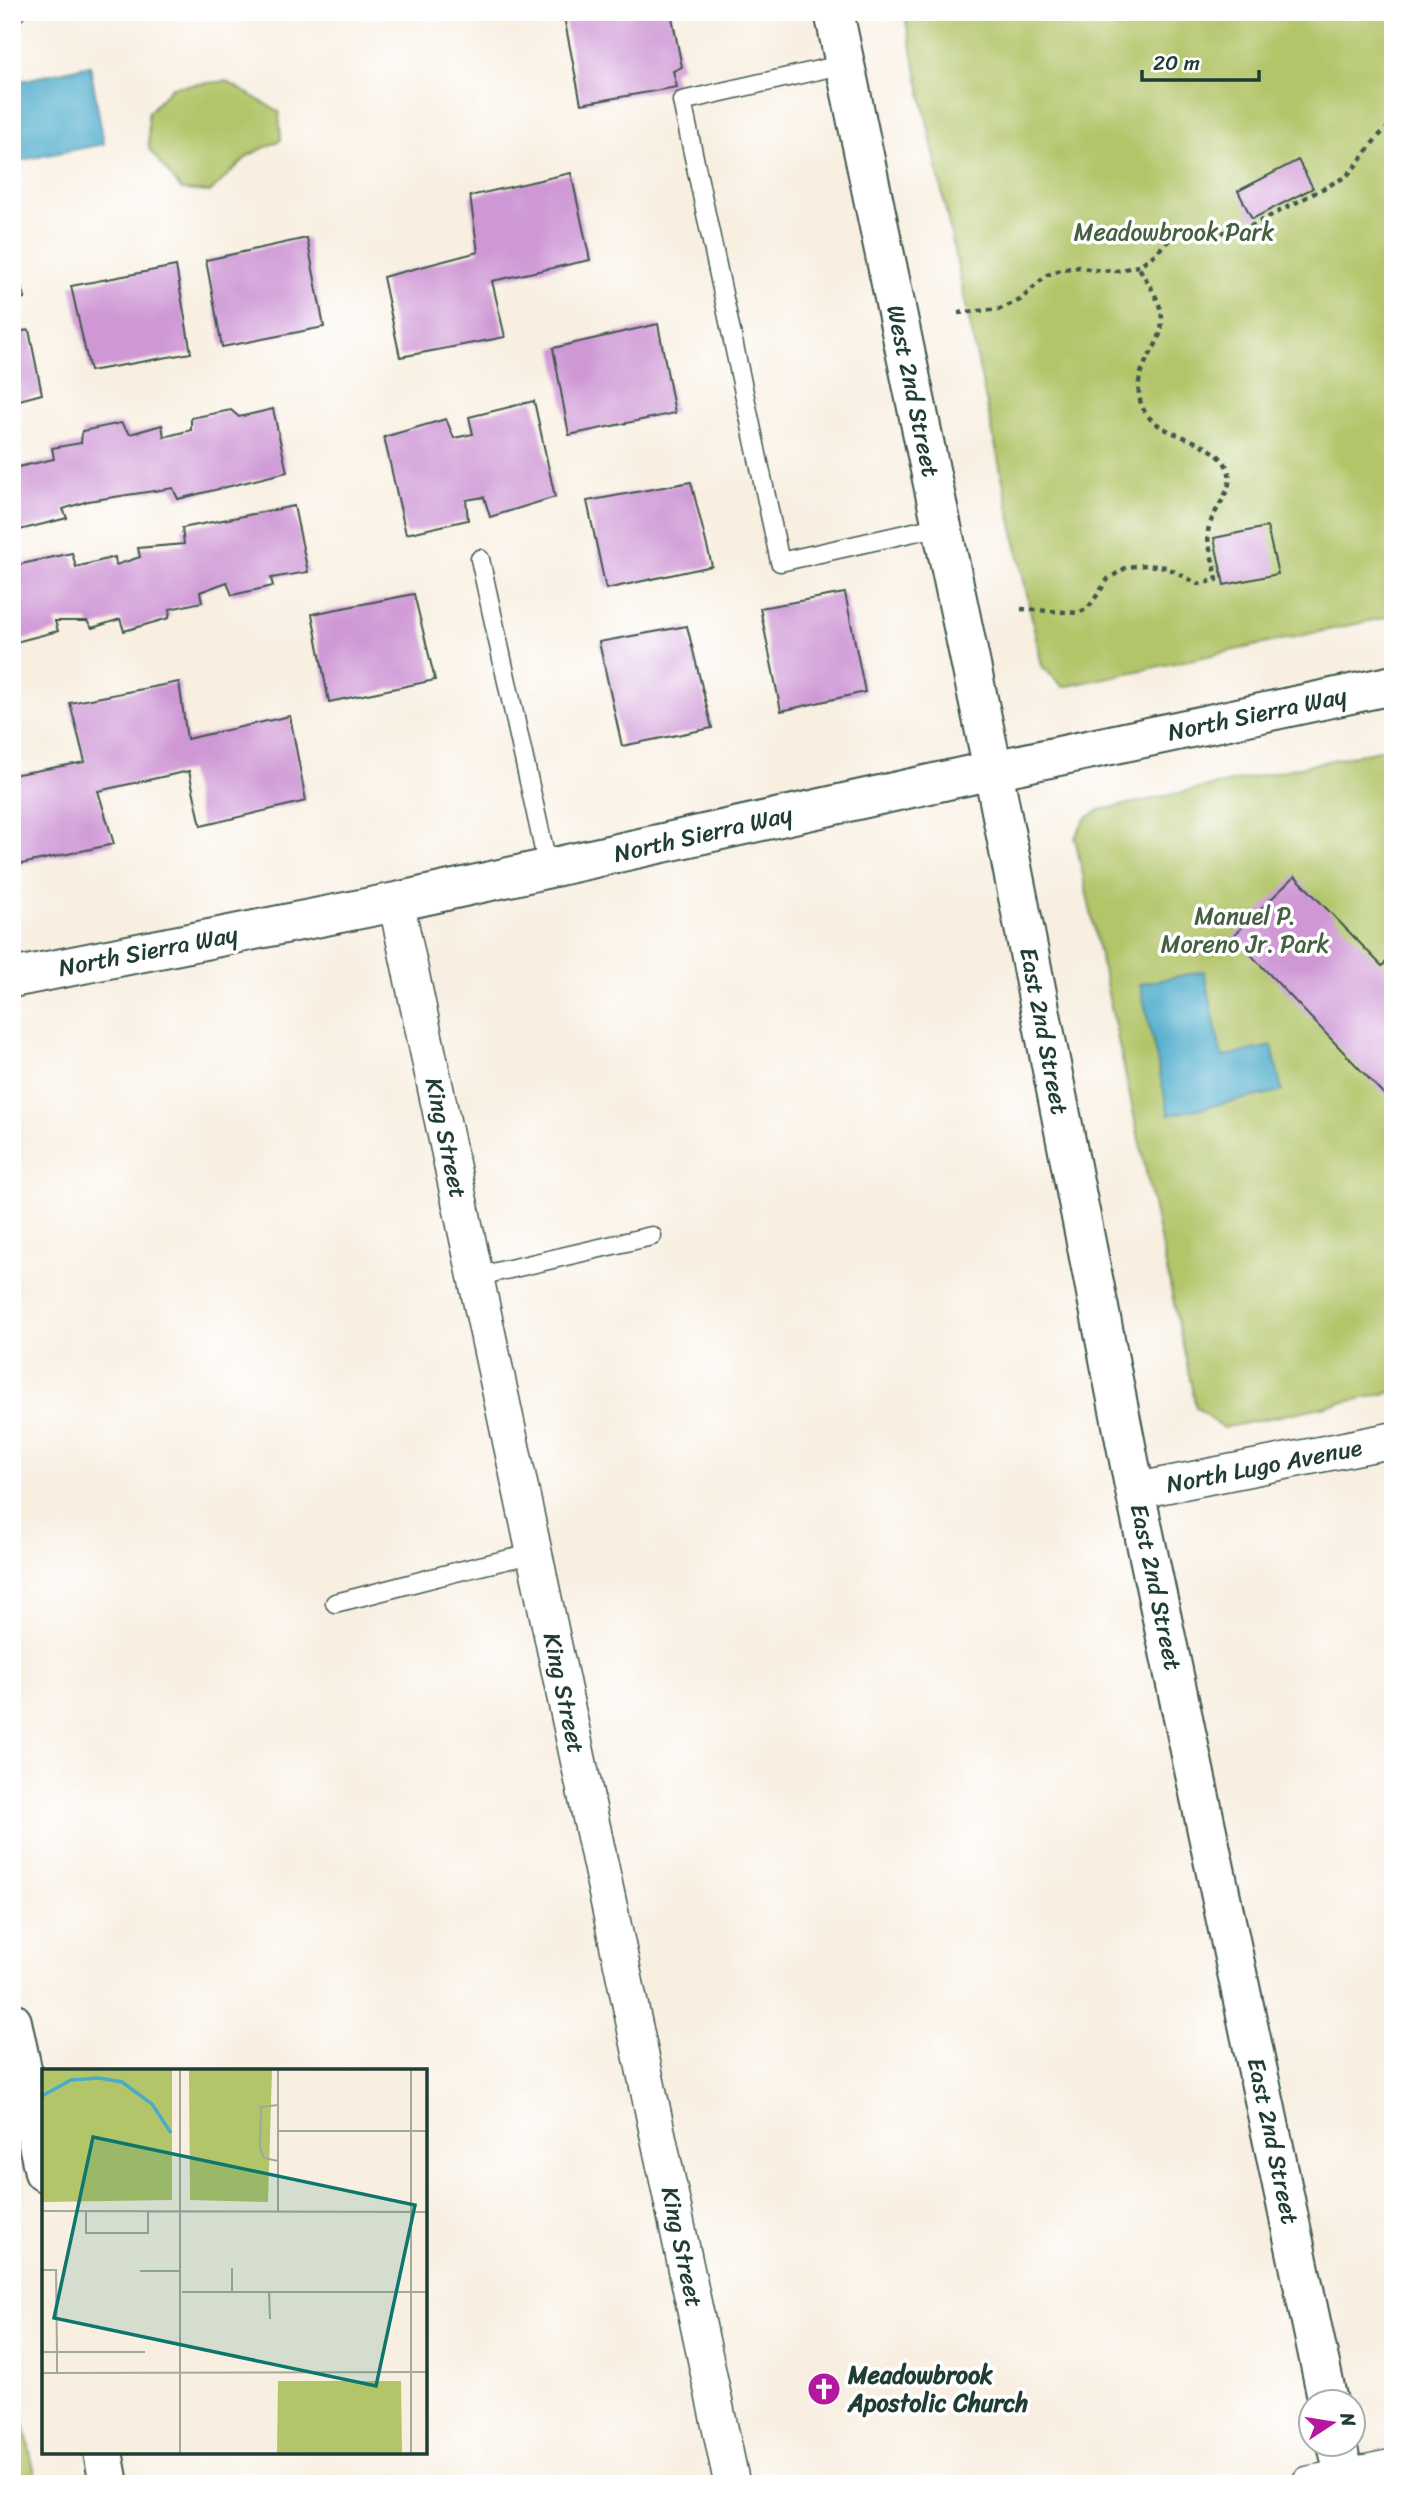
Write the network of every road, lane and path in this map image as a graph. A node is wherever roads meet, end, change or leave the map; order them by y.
1 (834, 12) edge
2 (845, 64) junction
3 (1393, 124) edge
4 (1138, 266) junction
5 (958, 313) dead end
6 (942, 526) junction
7 (480, 559) dead end
8 (1021, 609) dead end
9 (1393, 685) edge
10 (993, 770) junction
11 (548, 869) junction
12 (396, 902) junction
13 (12, 978) edge
14 (652, 1236) dead end
15 (475, 1277) junction
16 (1393, 1440) edge
17 (1135, 1491) junction
18 (534, 1554) junction
19 (335, 1602) dead end
20 (12, 2022) edge
21 (42, 2163) edge
22 (1325, 2388) edge
23 (103, 2454) edge
24 (1393, 2467) edge
25 (1334, 2472) edge
26 (109, 2484) edge
27 (732, 2484) edge

1 - 2 street, West 2nd Street
2 - 6 street, West 2nd Street
2 - 6 lane
3 - 4 path
4 - 5 path
4 - 8 path
6 - 10 street, West 2nd Street
7 - 11 lane
9 - 10 street, North Sierra Way
10 - 11 street, North Sierra Way
10 - 17 street, East 2nd Street
11 - 12 street, North Sierra Way
12 - 13 street, North Sierra Way
12 - 15 street, King Street
14 - 15 lane
15 - 18 street, King Street
16 - 17 street, North Lugo Avenue
17 - 22 street, East 2nd Street
18 - 19 lane
18 - 27 street, King Street
20 - 21 street
23 - 26 street
24 - 25 street

